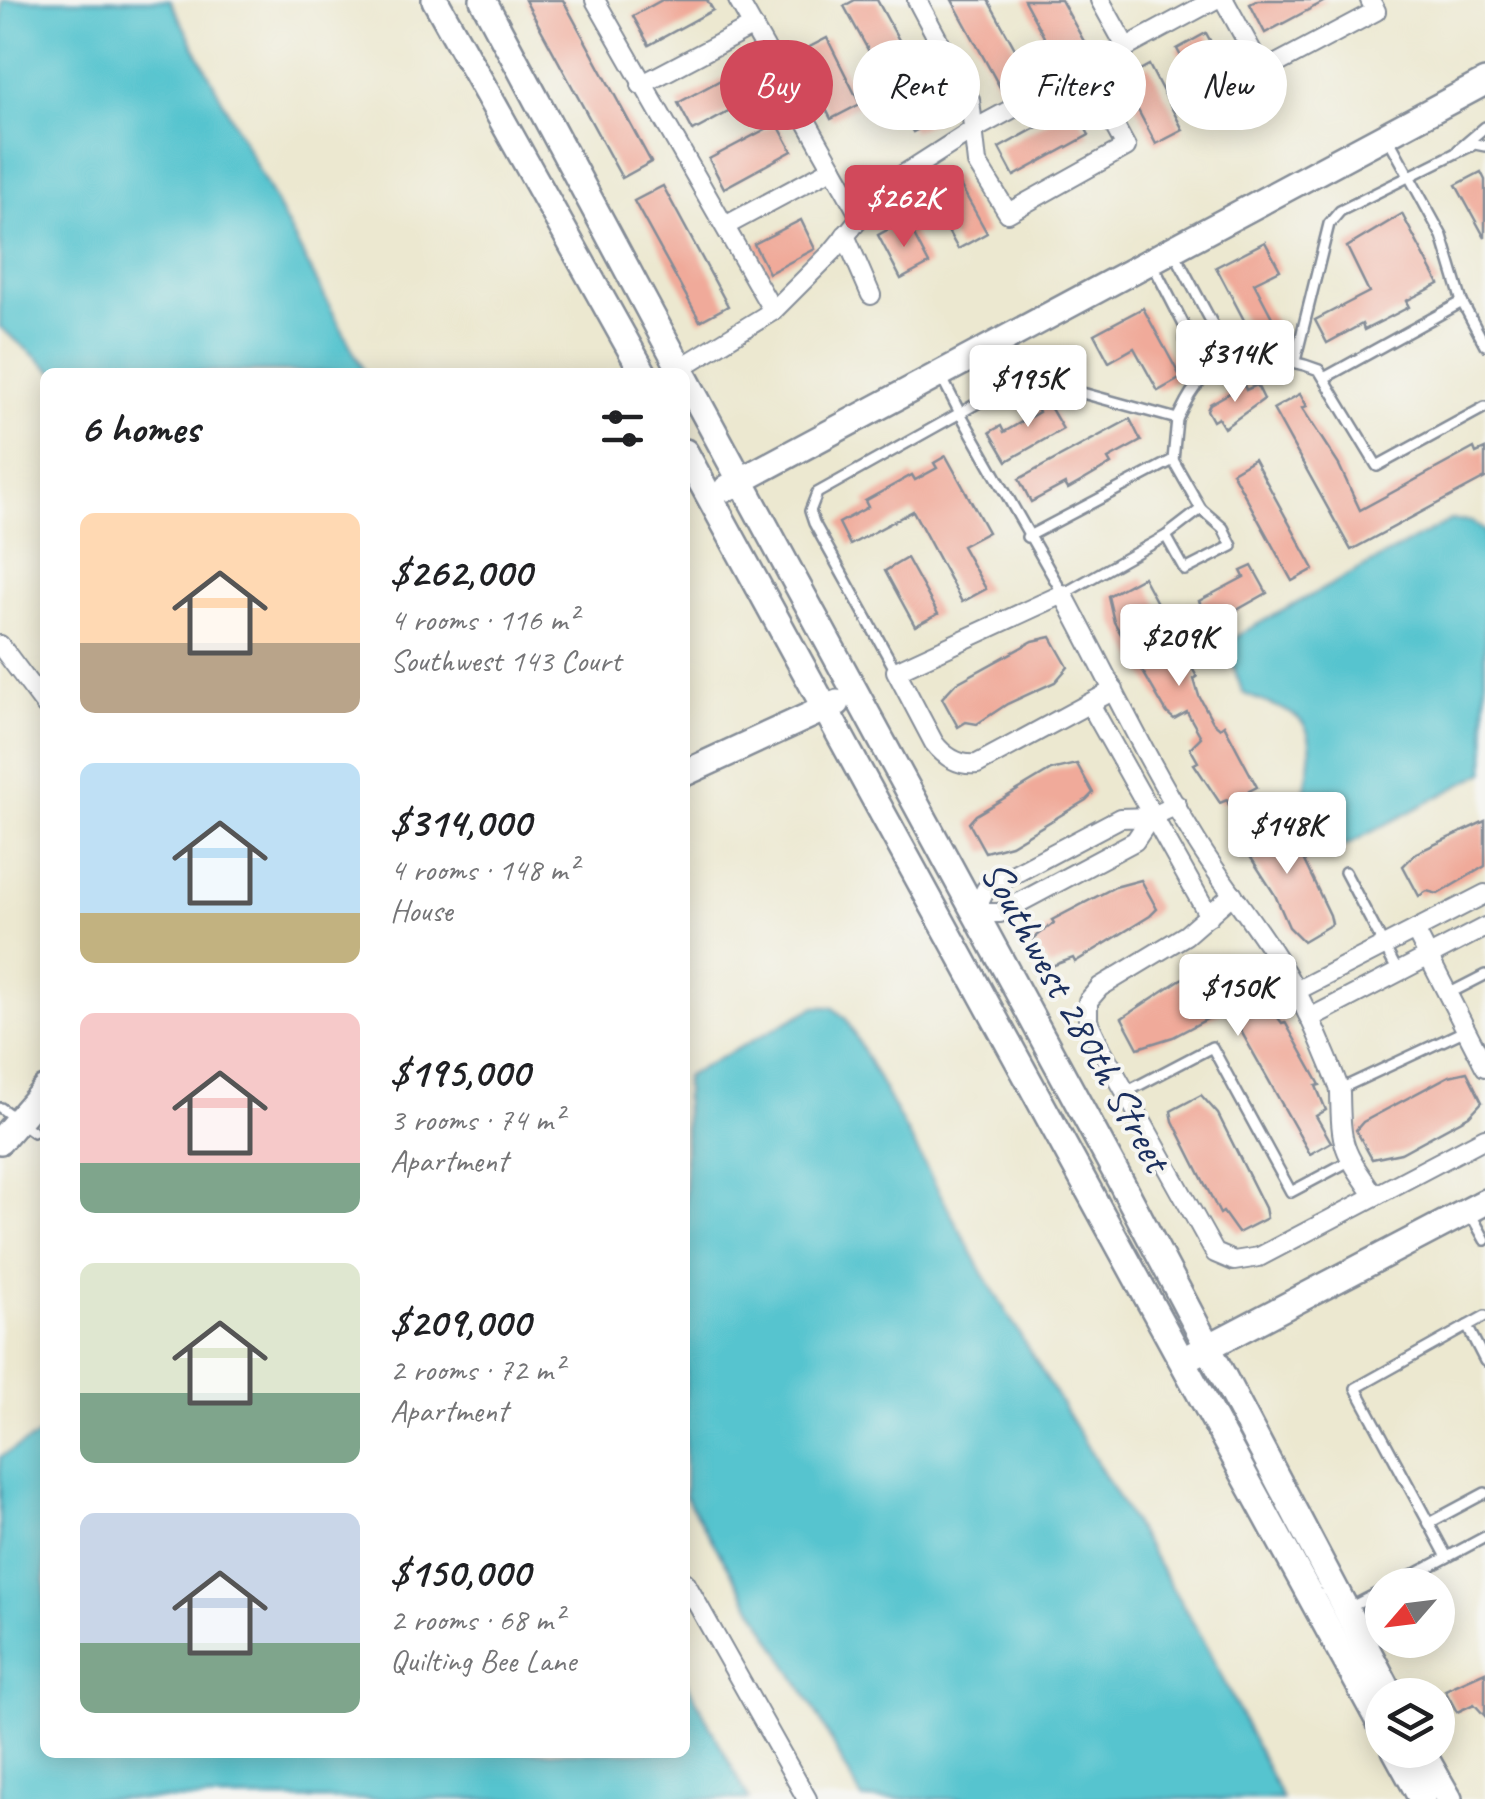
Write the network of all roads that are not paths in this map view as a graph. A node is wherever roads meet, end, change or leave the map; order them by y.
1 (483, 0) edge
2 (595, 0) edge
3 (738, 0) edge
4 (918, 0) edge
5 (1100, 0) edge
6 (1214, 0) edge
7 (1224, 0) edge
8 (1370, 0) edge
9 (446, 4) edge
10 (753, 26) junction
11 (1122, 40) edge
12 (1141, 40) edge
13 (1485, 82) edge
14 (641, 85) junction
15 (1000, 115) edge
16 (1485, 127) edge
17 (1117, 130) edge
18 (971, 131) junction
19 (1386, 134) junction
20 (560, 145) junction
21 (1485, 146) edge
22 (1456, 153) junction
23 (525, 162) junction
24 (833, 168) junction
25 (1409, 178) junction
26 (860, 216) junction
27 (727, 225) junction
28 (845, 235) junction
29 (1162, 254) junction
30 (871, 295) dead end
31 (1462, 302) junction
32 (773, 310) junction
33 (1214, 327) junction
34 (1190, 333) junction
35 (1484, 343) edge
36 (1295, 362) junction
37 (1234, 364) junction
38 (640, 368) edge
39 (677, 368) edge
40 (687, 368) edge
41 (1207, 371) junction
42 (940, 374) junction
43 (1326, 377) junction
44 (690, 391) edge
45 (1485, 407) edge
46 (960, 412) junction
47 (1177, 419) junction
48 (1174, 460) junction
49 (690, 461) edge
50 (740, 482) junction
51 (710, 498) junction
52 (1201, 509) junction
53 (1166, 536) junction
54 (1027, 537) junction
55 (1063, 594) junction
56 (0, 645) edge
57 (896, 671) junction
58 (1114, 690) junction
59 (855, 695) junction
60 (40, 698) edge
61 (1090, 704) junction
62 (825, 708) junction
63 (690, 771) edge
64 (1177, 805) junction
65 (1152, 817) junction
66 (1345, 872) dead end
67 (1233, 894) junction
68 (1485, 894) edge
69 (974, 913) junction
70 (1210, 916) junction
71 (946, 925) junction
72 (1485, 927) edge
73 (1415, 930) junction
74 (1384, 946) junction
75 (1429, 956) junction
76 (1398, 972) junction
77 (1485, 975) edge
78 (1296, 992) junction
79 (1448, 994) junction
80 (1310, 1018) junction
81 (1466, 1030) junction
82 (1485, 1068) edge
83 (1340, 1090) junction
84 (1126, 1092) junction
85 (40, 1095) edge
86 (13, 1126) edge
87 (1485, 1138) edge
88 (1351, 1160) junction
89 (1375, 1196) junction
90 (1477, 1206) edge
91 (1138, 1212) junction
92 (1112, 1228) junction
93 (1485, 1240) edge
94 (1485, 1316) edge
95 (1467, 1326) junction
96 (1196, 1354) junction
97 (1485, 1360) edge
98 (1485, 1493) edge
99 (1430, 1522) junction
100 (1485, 1537) edge
101 (1447, 1557) junction
102 (1427, 1568) edge
103 (690, 1591) edge
104 (1365, 1601) edge
105 (1334, 1617) junction
106 (1378, 1678) edge
107 (1365, 1688) edge
108 (1405, 1768) edge
109 (1431, 1768) edge
110 (807, 1799) edge
111 (1422, 1799) edge
112 (1448, 1799) edge

1 - 20 street, Southwest 280th Street
2 - 14 street
3 - 10 street
4 - 18 street
5 - 11 street
6 - 12 street
7 - 8 street
9 - 23 street
10 - 14 street
10 - 24 street
13 - 19 street
14 - 27 street
15 - 18 street
16 - 22 lane
17 - 18 street
18 - 26 street
19 - 25 lane
19 - 29 street
20 - 23 street
20 - 39 street, Southwest 280th Street
21 - 22 lane
22 - 25 lane
23 - 38 street
24 - 26 street
24 - 27 street
25 - 31 lane
25 - 36 lane
26 - 28 street
27 - 32 street
28 - 30 street
28 - 32 street
29 - 33 lane
29 - 34 lane
29 - 42 street
31 - 35 lane
31 - 43 lane
32 - 40 street
33 - 34 lane
33 - 37 lane
34 - 41 lane
36 - 37 lane
36 - 43 lane
37 - 41 lane
41 - 47 lane
42 - 46 lane
42 - 50 street
43 - 45 lane
44 - 50 street, Southwest 280th Street
46 - 47 lane
46 - 54 lane
46 - 57 lane
47 - 48 lane
48 - 52 lane
48 - 54 lane
49 - 51 street, Southwest 280th Street
50 - 51 street
50 - 59 street, Southwest 280th Street
51 - 62 street, Southwest 280th Street
52 - 53 lane
52 - 53 lane
53 - 55 lane
54 - 55 lane
55 - 57 street
55 - 58 street
56 - 60 street
57 - 61 street
58 - 61 street
58 - 64 street
59 - 62 street
59 - 69 street, Southwest 280th Street
61 - 65 street
62 - 63 street
62 - 71 street, Southwest 280th Street
64 - 65 street
64 - 67 street
65 - 69 street
65 - 69 street
65 - 70 street
66 - 74 lane
67 - 70 street
67 - 78 street
68 - 73 street
69 - 71 street
69 - 91 street, Southwest 280th Street
70 - 84 street
71 - 92 street, Southwest 280th Street
72 - 75 street
73 - 74 street
73 - 75 street
74 - 76 lane
74 - 78 street
75 - 76 street
75 - 79 street
76 - 80 street
77 - 79 lane
78 - 80 street
79 - 81 street
80 - 83 street
81 - 82 street
81 - 83 lane
83 - 88 street
84 - 88 lane
84 - 89 street
85 - 86 street
87 - 89 street
88 - 89 street
90 - 93 lane
90 - 96 street
91 - 92 street
91 - 96 street, Southwest 280th Street
92 - 96 street, Southwest 280th Street
94 - 95 lane
95 - 97 lane
95 - 99 lane
96 - 105 street, Southwest 280th Street
98 - 99 lane
99 - 101 lane
100 - 101 lane
101 - 102 lane
103 - 110 street
104 - 105 lane
105 - 106 street, Southwest 280th Street
105 - 107 street, Southwest 280th Street
108 - 111 street
109 - 112 street

